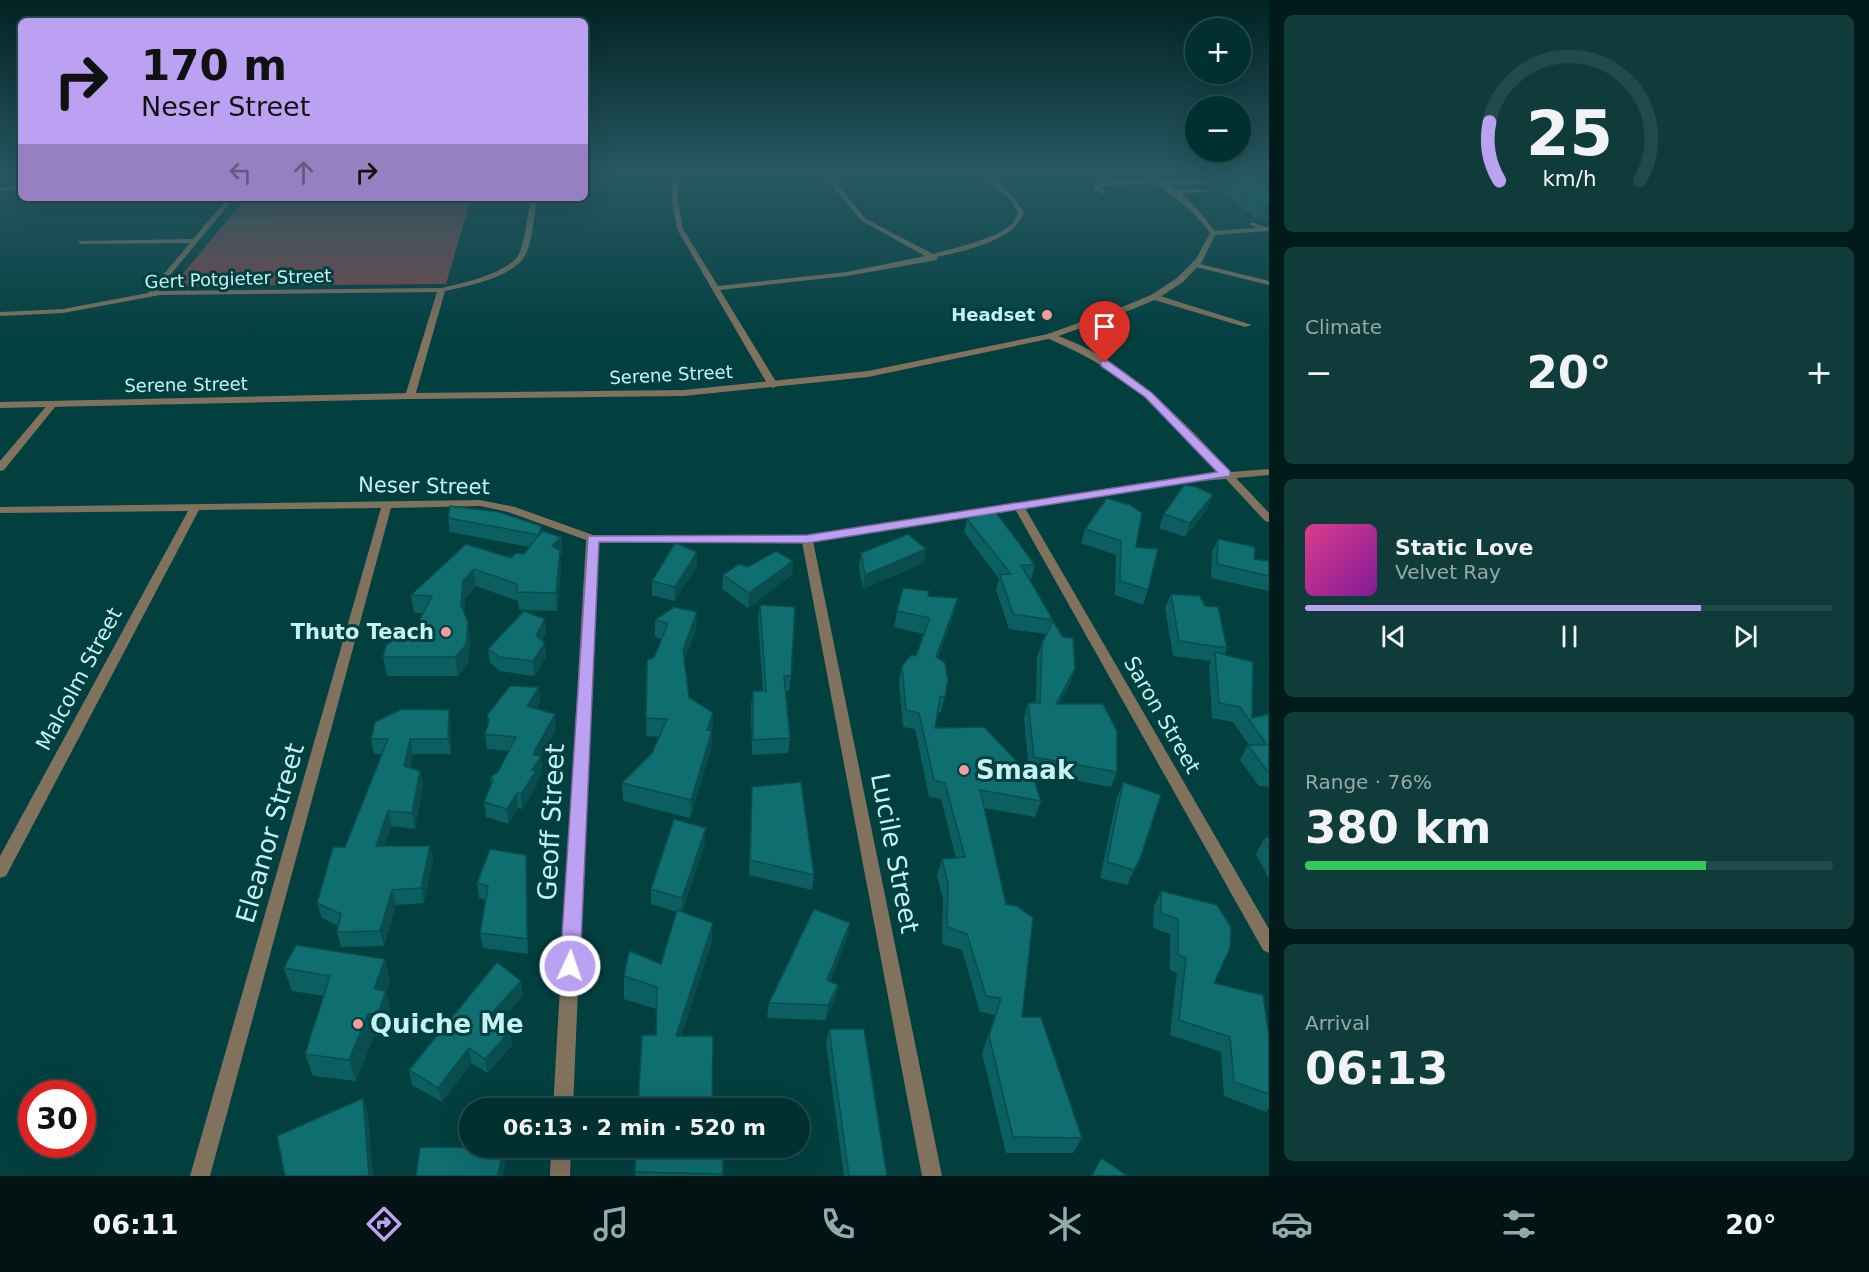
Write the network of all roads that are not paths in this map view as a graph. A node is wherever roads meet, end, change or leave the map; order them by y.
1 (204, 230) edge
2 (527, 230) edge
3 (681, 230) edge
4 (882, 230) edge
5 (1008, 230) edge
6 (1251, 230) edge
7 (1213, 232) joint
8 (194, 241) junction
9 (81, 242) dead end
10 (934, 258) junction
11 (1195, 264) junction
12 (1269, 283) edge
13 (717, 288) junction
14 (442, 290) junction
15 (151, 294) junction
16 (1154, 297) junction
17 (0, 314) edge
18 (1248, 326) dead end
19 (1050, 336) junction
20 (773, 385) junction
21 (410, 396) junction
22 (0, 405) edge
23 (52, 405) junction
24 (0, 468) edge
25 (1269, 472) edge
26 (1226, 474) junction
27 (387, 504) junction
28 (196, 506) junction
29 (1018, 507) junction
30 (0, 510) edge
31 (1269, 519) edge
32 (592, 538) junction
33 (807, 539) junction
34 (0, 872) edge
35 (1269, 945) edge
36 (564, 1098) edge
37 (561, 1158) edge
38 (200, 1176) edge
39 (560, 1176) edge
40 (932, 1176) edge

1 - 8 street
2 - 14 street, Gert Potgieter Street
3 - 13 street
4 - 10 street
5 - 10 street
6 - 7 street
7 - 11 street, Serene Street
8 - 9 street
8 - 15 street
10 - 13 street
11 - 12 street
11 - 16 street, Serene Street
13 - 20 street
14 - 15 street, Gert Potgieter Street
14 - 21 street
15 - 17 street, Gert Potgieter Street
16 - 18 street
16 - 19 street, Serene Street
19 - 20 street, Serene Street
19 - 26 street
20 - 21 street, Serene Street
21 - 23 street, Serene Street
22 - 23 street, Serene Street
23 - 24 street
25 - 26 street, Neser Street
26 - 29 street, Neser Street
26 - 31 street
27 - 28 street, Neser Street
27 - 32 street, Neser Street
27 - 38 street, Eleanor Street
28 - 30 street, Neser Street
28 - 34 street, Malcolm Street
29 - 33 street, Neser Street
29 - 35 street, Saron Street
32 - 33 street, Neser Street
32 - 36 street, Geoff Street
33 - 40 street, Lucile Street
37 - 39 street

